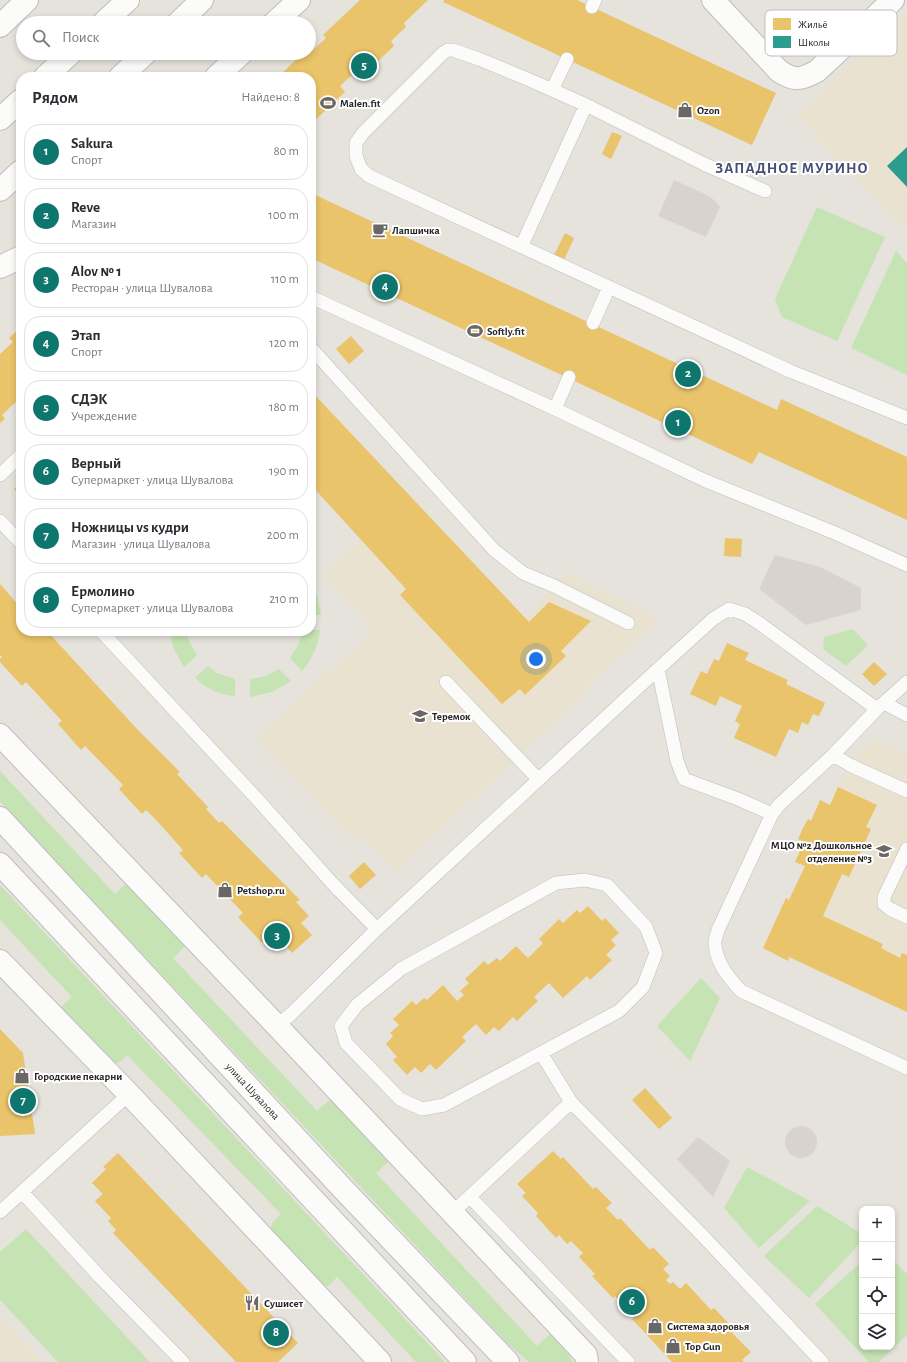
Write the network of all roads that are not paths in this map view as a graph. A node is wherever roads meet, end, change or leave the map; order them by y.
1 (27, 0) edge
2 (128, 0) edge
3 (202, 0) edge
4 (298, 0) edge
5 (713, 0) edge
6 (893, 0) edge
7 (882, 10) edge
8 (111, 16) edge
9 (185, 16) edge
10 (281, 16) edge
11 (0, 26) edge
12 (765, 56) edge
13 (765, 56) edge
14 (832, 56) edge
15 (567, 59) dead end
16 (63, 60) edge
17 (138, 60) edge
18 (234, 60) edge
19 (50, 72) edge
20 (125, 72) edge
21 (221, 72) edge
22 (552, 90) junction
23 (16, 105) edge
24 (586, 105) junction
25 (0, 120) edge
26 (16, 176) edge
27 (0, 190) edge
28 (765, 191) dead end
29 (522, 245) junction
30 (16, 259) edge
31 (0, 267) edge
32 (609, 287) junction
33 (316, 299) edge
34 (593, 324) dead end
35 (316, 354) edge
36 (569, 377) dead end
37 (555, 409) junction
38 (907, 418) edge
39 (16, 460) edge
40 (0, 475) edge
41 (0, 521) edge
42 (16, 538) edge
43 (907, 565) edge
44 (628, 623) dead end
45 (106, 636) edge
46 (658, 669) junction
47 (446, 682) dead end
48 (907, 682) edge
49 (880, 706) junction
50 (907, 715) edge
51 (0, 735) edge
52 (833, 755) junction
53 (538, 779) junction
54 (907, 791) edge
55 (772, 814) junction
56 (0, 818) edge
57 (907, 849) edge
58 (0, 864) edge
59 (907, 917) edge
60 (377, 929) junction
61 (0, 961) edge
62 (277, 1026) junction
63 (541, 1053) junction
64 (907, 1068) edge
65 (129, 1094) junction
66 (571, 1102) junction
67 (22, 1192) junction
68 (470, 1197) junction
69 (0, 1212) edge
70 (452, 1213) junction
71 (183, 1362) edge
72 (380, 1362) edge
73 (465, 1362) edge
74 (508, 1362) edge
75 (587, 1362) edge
76 (628, 1362) edge
77 (822, 1362) edge

1 - 11 street
2 - 8 street
3 - 9 street
4 - 10 street
5 - 12 street
6 - 7 street
13 - 14 street
15 - 22 lane
16 - 19 street
17 - 20 street
18 - 21 street
22 - 24 lane
22 - 29 lane
23 - 25 street
24 - 28 lane
24 - 29 lane
26 - 27 street
29 - 32 lane
30 - 31 street
32 - 34 lane
32 - 38 lane
33 - 37 lane
35 - 44 lane
36 - 37 lane
37 - 43 lane
39 - 40 lane
41 - 42 lane
45 - 60 lane
46 - 49 lane
46 - 53 lane
46 - 55 lane
47 - 53 lane
48 - 49 lane
49 - 50 lane
49 - 52 lane
51 - 62 street
52 - 54 lane
52 - 55 lane
53 - 60 lane
55 - 64 lane
56 - 74 street, улица Шувалова
57 - 59 lane
58 - 73 street
60 - 62 lane
61 - 65 street
62 - 70 street
63 - 63 lane
63 - 66 lane
65 - 67 lane
65 - 72 street
66 - 68 lane
66 - 77 lane
67 - 69 lane
67 - 71 lane
68 - 70 lane
68 - 76 lane
70 - 75 street

